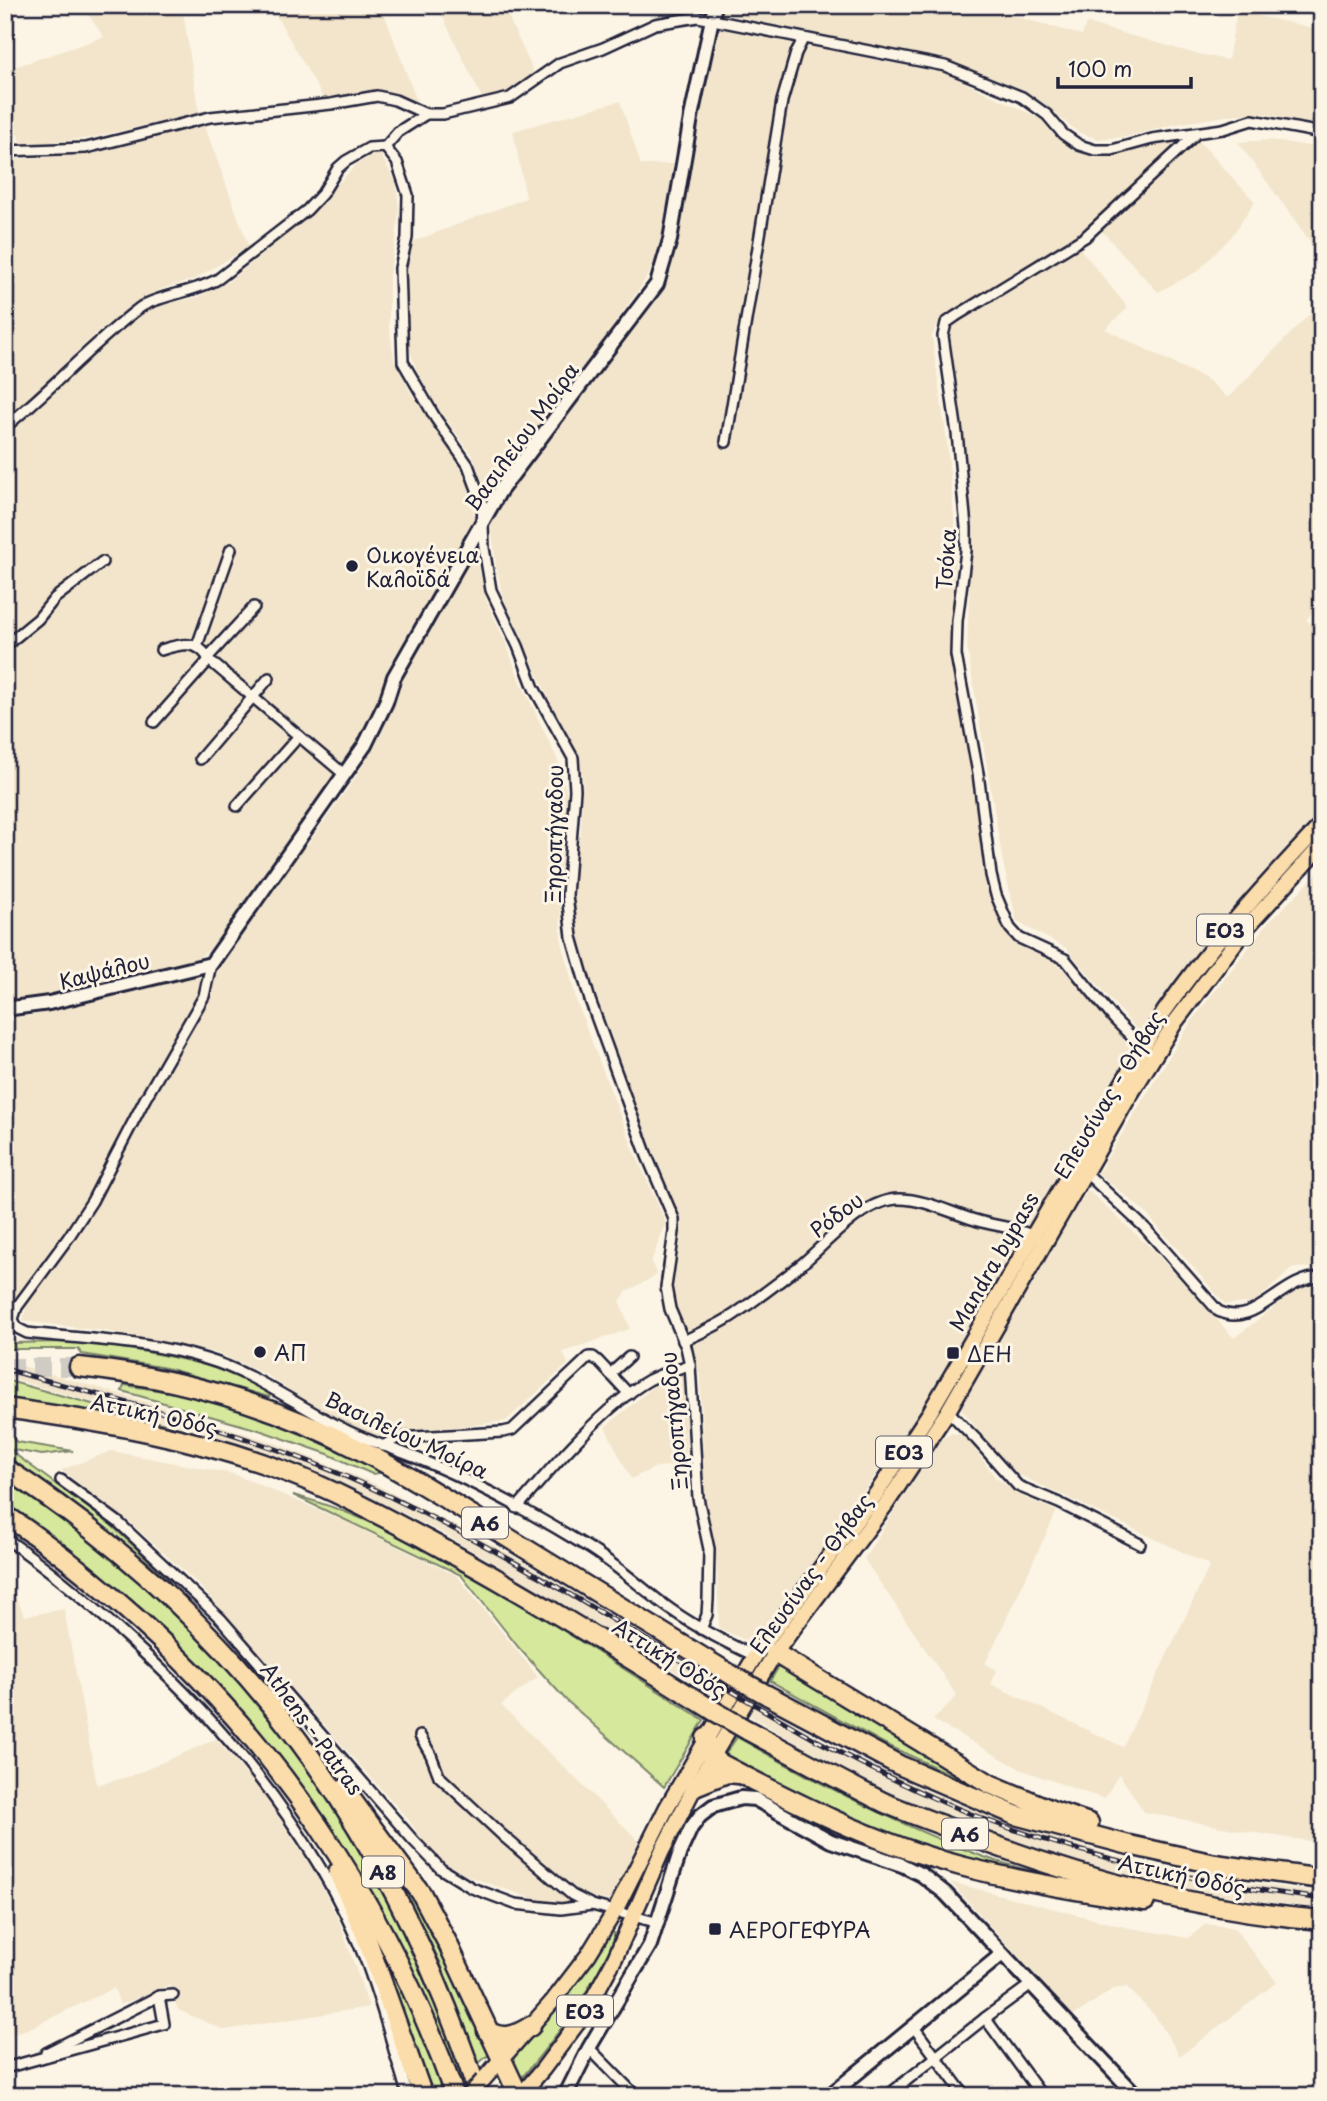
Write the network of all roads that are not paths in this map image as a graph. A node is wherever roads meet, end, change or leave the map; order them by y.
1 (713, 12) edge
2 (803, 39) junction
3 (426, 114) junction
4 (1197, 132) junction
5 (1322, 133) edge
6 (385, 147) junction
7 (5, 151) edge
8 (5, 427) edge
9 (726, 442) dead end
10 (483, 519) junction
11 (231, 549) dead end
12 (102, 562) dead end
13 (254, 607) dead end
14 (5, 646) edge
15 (197, 646) junction
16 (161, 650) dead end
17 (209, 658) junction
18 (269, 678) dead end
19 (253, 697) junction
20 (153, 722) dead end
21 (299, 736) junction
22 (200, 759) dead end
23 (345, 775) junction
24 (237, 806) dead end
25 (1322, 824) edge
26 (1322, 845) edge
27 (1316, 855) edge
28 (211, 964) junction
29 (5, 1009) edge
30 (1142, 1046) junction
31 (1079, 1168) junction
32 (1038, 1239) junction
33 (1322, 1277) edge
34 (683, 1341) junction
35 (629, 1357) dead end
36 (690, 1365) junction
37 (79, 1367) tunnel mouth
38 (610, 1374) junction
39 (629, 1394) junction
40 (5, 1408) edge
41 (948, 1411) junction
42 (383, 1446) junction
43 (5, 1468) edge
44 (61, 1479) dead end
45 (517, 1508) junction
46 (5, 1515) edge
47 (5, 1538) edge
48 (1140, 1544) dead end
49 (701, 1629) junction
50 (775, 1653) junction
51 (755, 1656) junction
52 (244, 1672) junction
53 (420, 1736) dead end
54 (706, 1738) junction
55 (712, 1759) junction
56 (740, 1774) junction
57 (695, 1786) junction
58 (309, 1812) junction
59 (1153, 1851) junction
60 (1322, 1878) edge
61 (1197, 1902) junction
62 (592, 1905) junction
63 (615, 1911) junction
64 (634, 1916) junction
65 (1322, 1920) edge
66 (659, 1923) junction
67 (1001, 1955) junction
68 (1030, 1985) junction
69 (173, 1994) dead end
70 (159, 1996) junction
71 (985, 2018) junction
72 (531, 2026) junction
73 (913, 2026) junction
74 (487, 2031) junction
75 (589, 2048) junction
76 (39, 2057) junction
77 (936, 2057) junction
78 (501, 2060) junction
79 (5, 2068) edge
80 (481, 2088) edge
81 (900, 2092) edge
82 (407, 2096) edge
83 (423, 2096) edge
84 (455, 2096) edge
85 (469, 2096) edge
86 (519, 2096) edge
87 (565, 2096) edge
88 (636, 2096) edge
89 (829, 2096) edge
90 (887, 2096) edge
91 (965, 2096) edge
92 (1042, 2096) edge
93 (1137, 2096) edge

1 - 2 street
1 - 3 street
1 - 10 street, Βασιλείου Μοίρα
2 - 4 street
2 - 9 street
3 - 6 street
3 - 7 street
4 - 5 street
4 - 30 street, Τσόκα
6 - 8 street
6 - 10 street, Ξηροπήγαδου
10 - 23 street, Βασιλείου Μοίρα
10 - 34 street, Ξηροπήγαδου
11 - 15 street
12 - 14 street
13 - 17 street
15 - 16 street
15 - 17 street
17 - 19 street
17 - 20 street
18 - 19 street
19 - 21 street
19 - 22 street
21 - 23 street
21 - 24 street
23 - 28 street, Βασιλείου Μοίρα
25 - 30 main road, Mandra bypass / ΕΟ3
26 - 27 main road, Ελευσίνας - Θήβας / ΕΟ3
27 - 31 main road, Ελευσίνας - Θήβας / ΕΟ3
28 - 29 street, Καψάλου
28 - 42 street, Βασιλείου Μοίρα
30 - 31 main road, Mandra bypass / ΕΟ3
31 - 32 main road, Mandra bypass / ΕΟ3
31 - 33 street
32 - 34 street, Ρόδου
32 - 41 main road, Ελευσίνας - Θήβας / ΕΟ3
32 - 51 main road, Mandra bypass / ΕΟ3
34 - 36 street, Ξηροπήγαδου
35 - 38 street
36 - 39 street
36 - 49 street, Ξηροπήγαδου
37 - 59 highway, Αττική Οδός / Α6, bridge
38 - 39 street
38 - 42 street
39 - 45 street
40 - 61 highway, Αττική Οδός / Α6, bridge
41 - 48 street
41 - 50 main road, Ελευσίνας - Θήβας / ΕΟ3
42 - 45 street, Βασιλείου Μοίρα
43 - 52 highway, Athens - Patras / Α8
44 - 62 street
45 - 49 street, Βασιλείου Μοίρα
46 - 58 highway, Α8
47 - 82 street
49 - 51 street, Βασιλείου Μοίρα
50 - 51 main road
50 - 55 main road, Ελευσίνας - Θήβας / ΕΟ3
50 - 59 highway
51 - 54 main road, Ελευσίνας - Θήβας / ΕΟ3
52 - 74 highway
52 - 80 highway, Athens - Patras / Α8
53 - 62 street
54 - 55 highway
54 - 63 main road, Ελευσίνας - Θήβας / ΕΟ3
55 - 56 highway
55 - 57 main road, Ελευσίνας - Θήβας / ΕΟ3
56 - 57 highway
56 - 61 highway
57 - 64 main road, Ελευσίνας - Θήβας / ΕΟ3
58 - 83 highway
58 - 84 highway, Α8
59 - 60 highway, Αττική Οδός / Α6
61 - 65 highway, Αττική Οδός / Α6
62 - 63 street
63 - 64 street
63 - 72 main road, Ελευσίνας - Θήβας / ΕΟ3
64 - 66 street
64 - 86 main road, Ελευσίνας - Θήβας / ΕΟ3
66 - 67 street
66 - 75 street
67 - 68 street
67 - 73 street
68 - 71 street
68 - 93 street
69 - 70 street
70 - 76 street
70 - 76 street
71 - 77 street
71 - 92 street
72 - 74 highway
72 - 78 main road, Ελευσίνας - Θήβας / ΕΟ3
73 - 77 street
73 - 89 street
74 - 78 highway
75 - 87 street
75 - 88 street
76 - 79 street
77 - 81 street
77 - 91 street
78 - 80 main road, Ελευσίνας - Θήβας / ΕΟ3
78 - 86 highway
80 - 85 main road, ΕΟ3, bridge
81 - 90 street

